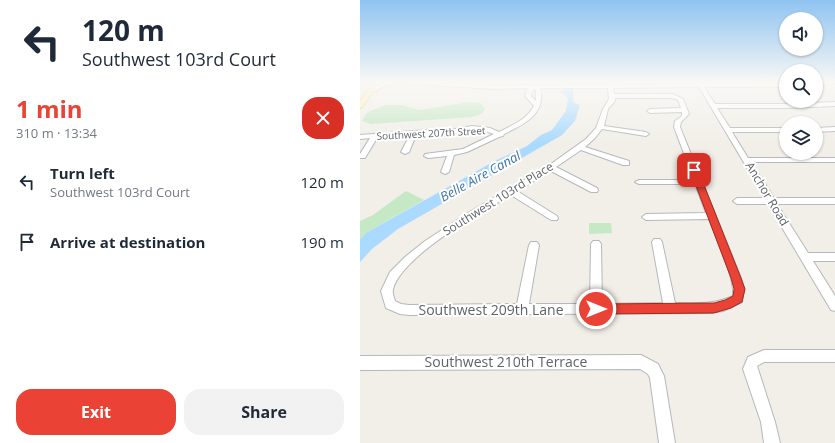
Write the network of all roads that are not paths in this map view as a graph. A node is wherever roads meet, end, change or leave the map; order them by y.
1 (534, 103) edge
2 (610, 103) edge
3 (682, 103) edge
4 (711, 103) edge
5 (835, 104) edge
6 (536, 105) joint
7 (713, 106) junction
8 (685, 110) junction
9 (650, 111) dead end
10 (599, 127) junction
11 (835, 129) edge
12 (728, 130) junction
13 (779, 130) edge
14 (823, 130) edge
15 (414, 133) junction
16 (646, 134) dead end
17 (501, 135) junction
18 (375, 136) junction
19 (360, 137) edge
20 (580, 147) junction
21 (405, 152) dead end
22 (451, 154) junction
23 (362, 156) dead end
24 (428, 156) dead end
25 (746, 160) junction
26 (835, 160) edge
27 (626, 163) dead end
28 (550, 167) junction
29 (446, 172) dead end
30 (639, 182) dead end
31 (699, 182) junction
32 (594, 190) dead end
33 (511, 191) junction
34 (737, 201) dead end
35 (771, 201) junction
36 (835, 201) edge
37 (712, 216) junction
38 (646, 217) dead end
39 (554, 218) dead end
40 (657, 242) dead end
41 (596, 244) dead end
42 (534, 245) dead end
43 (805, 257) junction
44 (835, 257) edge
45 (390, 304) joint
46 (835, 306) edge
47 (670, 308) junction
48 (596, 309) junction
49 (522, 310) junction
50 (835, 356) edge
51 (360, 363) edge
52 (667, 443) edge
53 (772, 443) edge

1 - 6 street
2 - 10 street, Southwest 103rd Place
3 - 8 street
4 - 7 street, Anchor Road
5 - 7 street
6 - 17 street
7 - 12 street, Anchor Road
8 - 9 street
8 - 31 street
10 - 16 street
10 - 20 street, Southwest 103rd Place
11 - 14 street
12 - 13 street
12 - 25 street, Anchor Road
15 - 17 street, Southwest 207th Street
15 - 18 street, Southwest 207th Street
15 - 21 street
17 - 22 street
18 - 19 street, Southwest 207th Street
18 - 23 street
20 - 27 street
20 - 28 street, Southwest 103rd Place
22 - 24 street
22 - 29 street
25 - 26 street
25 - 35 street, Anchor Road
28 - 32 street
28 - 33 street, Southwest 103rd Place
30 - 31 street
31 - 37 street
33 - 39 street
33 - 45 street, Southwest 103rd Place
34 - 35 street
35 - 36 street
35 - 43 street, Anchor Road
37 - 38 street
37 - 47 street, Southwest 209th Lane
40 - 47 street
41 - 48 street
42 - 49 street
43 - 44 street
43 - 46 street, Anchor Road
45 - 49 street, Southwest 209th Lane
47 - 48 street, Southwest 209th Lane
48 - 49 street, Southwest 209th Lane
50 - 53 street
51 - 52 street, Southwest 210th Terrace

